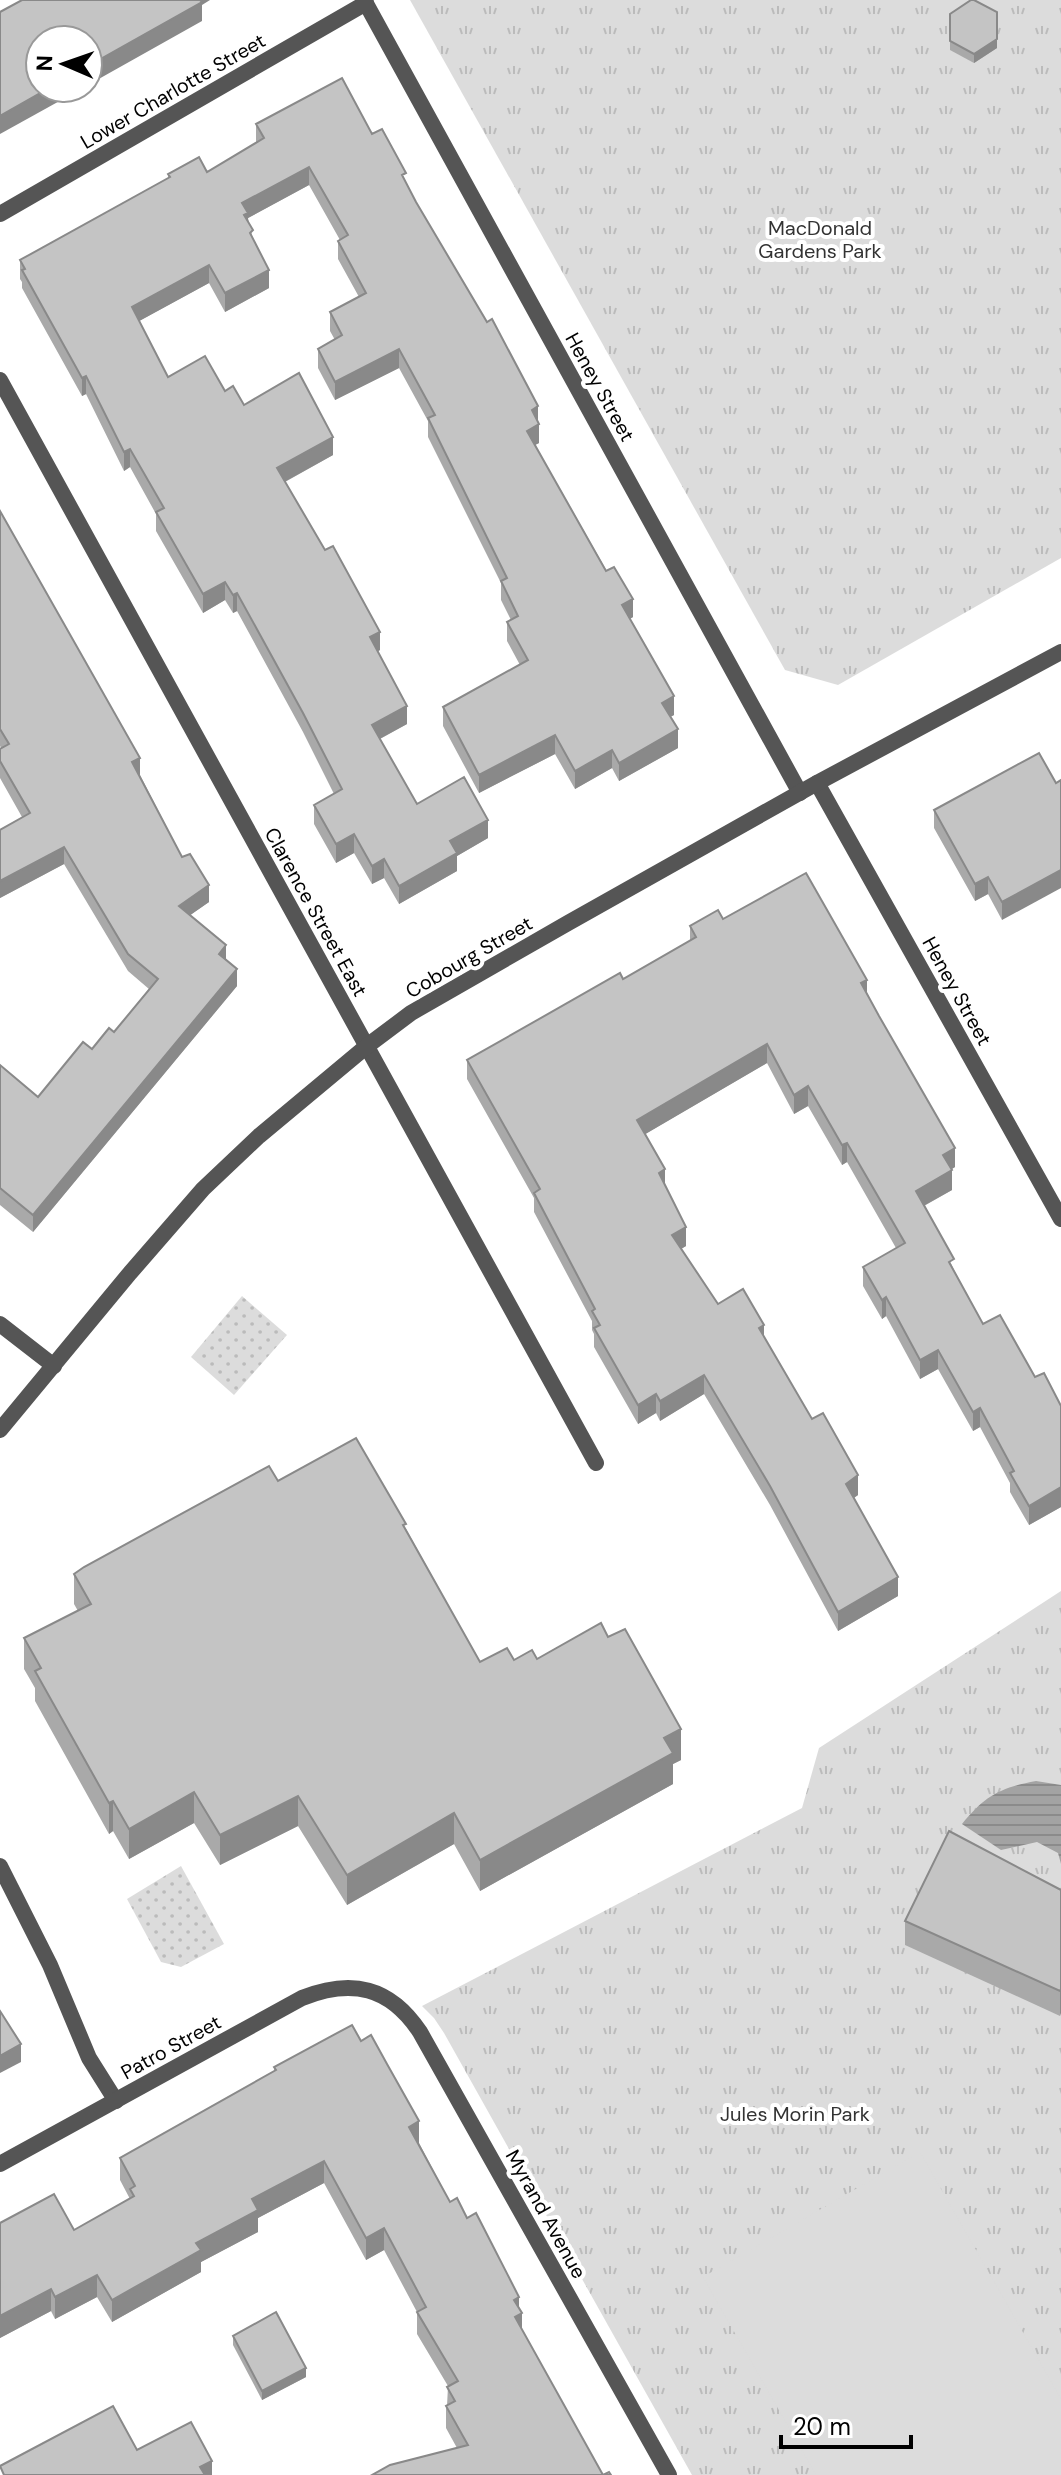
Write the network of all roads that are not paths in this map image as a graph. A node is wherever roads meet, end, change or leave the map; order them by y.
1 (365, 2) edge
2 (0, 214) edge
3 (0, 380) edge
4 (1061, 652) edge
5 (817, 783) junction
6 (800, 793) junction
7 (367, 1046) junction
8 (1061, 1219) edge
9 (0, 1324) edge
10 (54, 1366) junction
11 (0, 1430) edge
12 (596, 1463) dead end
13 (0, 1866) edge
14 (369, 1990) joint
15 (116, 2101) junction
16 (0, 2164) edge
17 (669, 2475) edge

1 - 2 street, Lower Charlotte Street
1 - 6 street, Heney Street
3 - 7 street, Clarence Street East
4 - 5 street, Cobourg Street
5 - 6 street, Cobourg Street
5 - 8 street, Heney Street
6 - 7 street, Cobourg Street
7 - 10 street, Cobourg Street
7 - 12 street, Clarence Street East
9 - 10 street
10 - 11 street, Cobourg Street
13 - 15 street
14 - 15 street, Patro Street
14 - 17 street, Myrand Avenue
15 - 16 street, Patro Street

